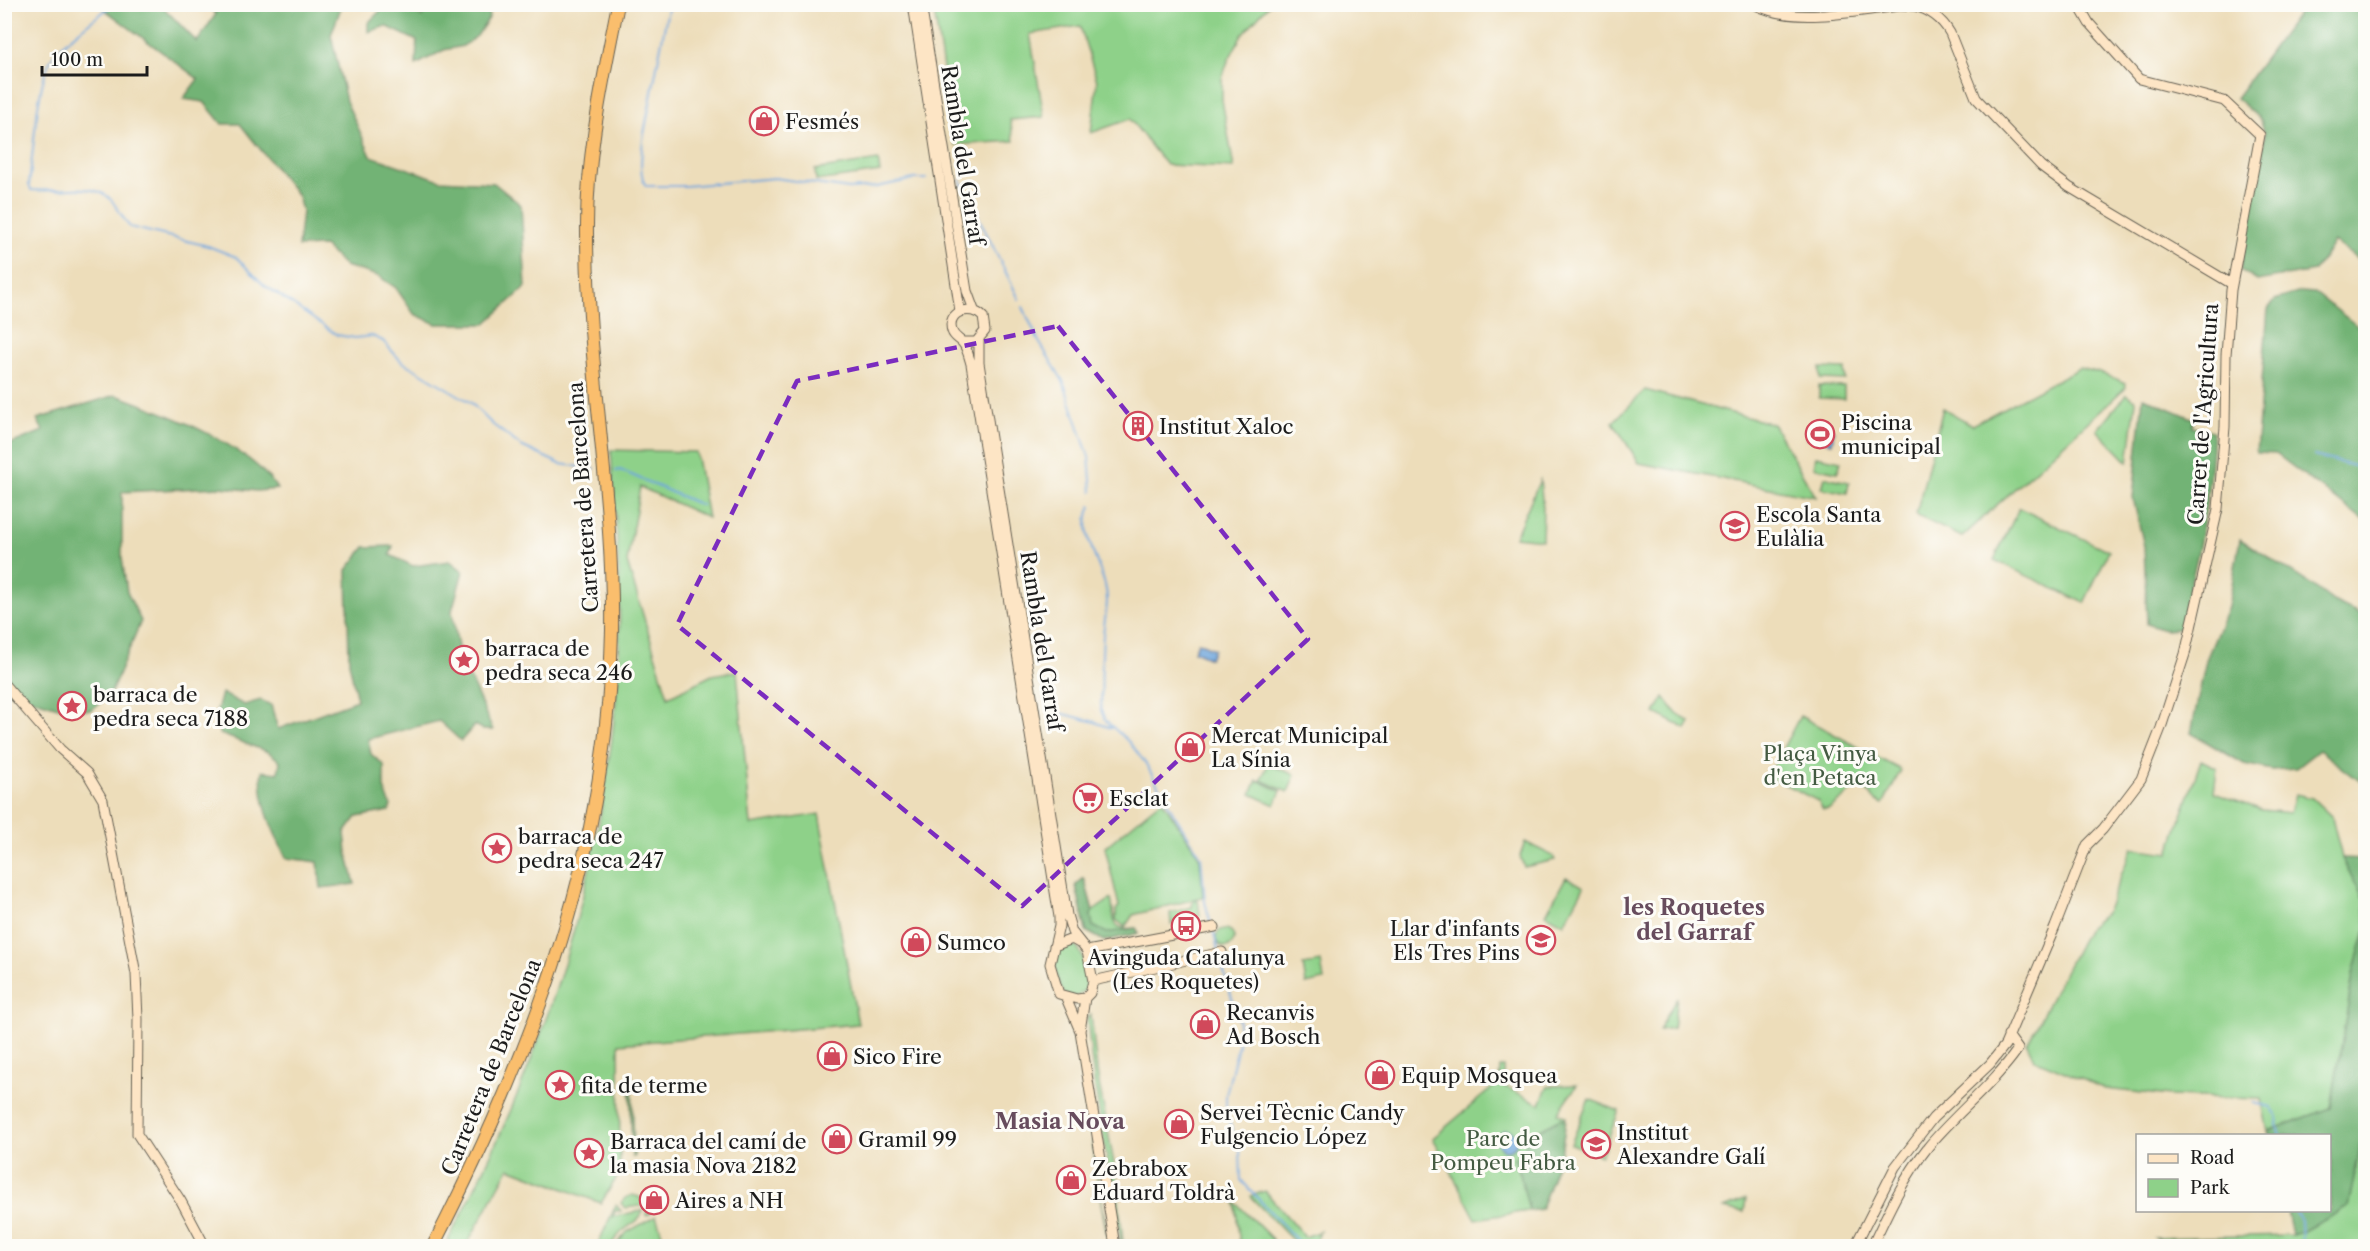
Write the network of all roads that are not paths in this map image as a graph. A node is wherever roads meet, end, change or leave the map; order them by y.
1 (618, 4) edge
2 (913, 4) edge
3 (921, 4) edge
4 (1754, 4) edge
5 (2078, 4) edge
6 (945, 180) junction
7 (2232, 284) junction
8 (974, 310) junction
9 (960, 312) junction
10 (979, 339) junction
11 (963, 342) junction
12 (4, 684) edge
13 (1215, 927) dead end
14 (1054, 946) junction
15 (1085, 948) junction
16 (1222, 952) dead end
17 (1093, 981) junction
18 (1066, 998) junction
19 (1085, 998) junction
20 (1080, 1031) junction
21 (2008, 1035) junction
22 (484, 1143) junction
23 (205, 1246) edge
24 (426, 1246) edge
25 (433, 1246) edge
26 (1115, 1246) edge
27 (1855, 1246) edge
28 (1872, 1246) edge

1 - 22 highway, Carretera de Barcelona
2 - 6 street, Rambla del Garraf
3 - 6 street, Rambla del Garraf
4 - 7 street
5 - 7 street, Carrer de l'Agricultura
6 - 8 street, Rambla del Garraf
6 - 9 street, Rambla del Garraf
7 - 21 street, Carrer de l'Agricultura
8 - 9 street
8 - 10 street, Rambla del Garraf
9 - 11 street, Rambla del Garraf
10 - 11 street
10 - 15 street, Rambla del Garraf
11 - 14 street, Rambla del Garraf
12 - 23 street
13 - 15 street
14 - 15 street
14 - 18 street
15 - 17 street
16 - 17 street
17 - 19 street
18 - 19 street
18 - 20 street
19 - 20 street
20 - 26 street
21 - 27 street, Carrer de l'Agricultura
21 - 28 street
22 - 24 highway
22 - 25 highway, Carretera de Barcelona

